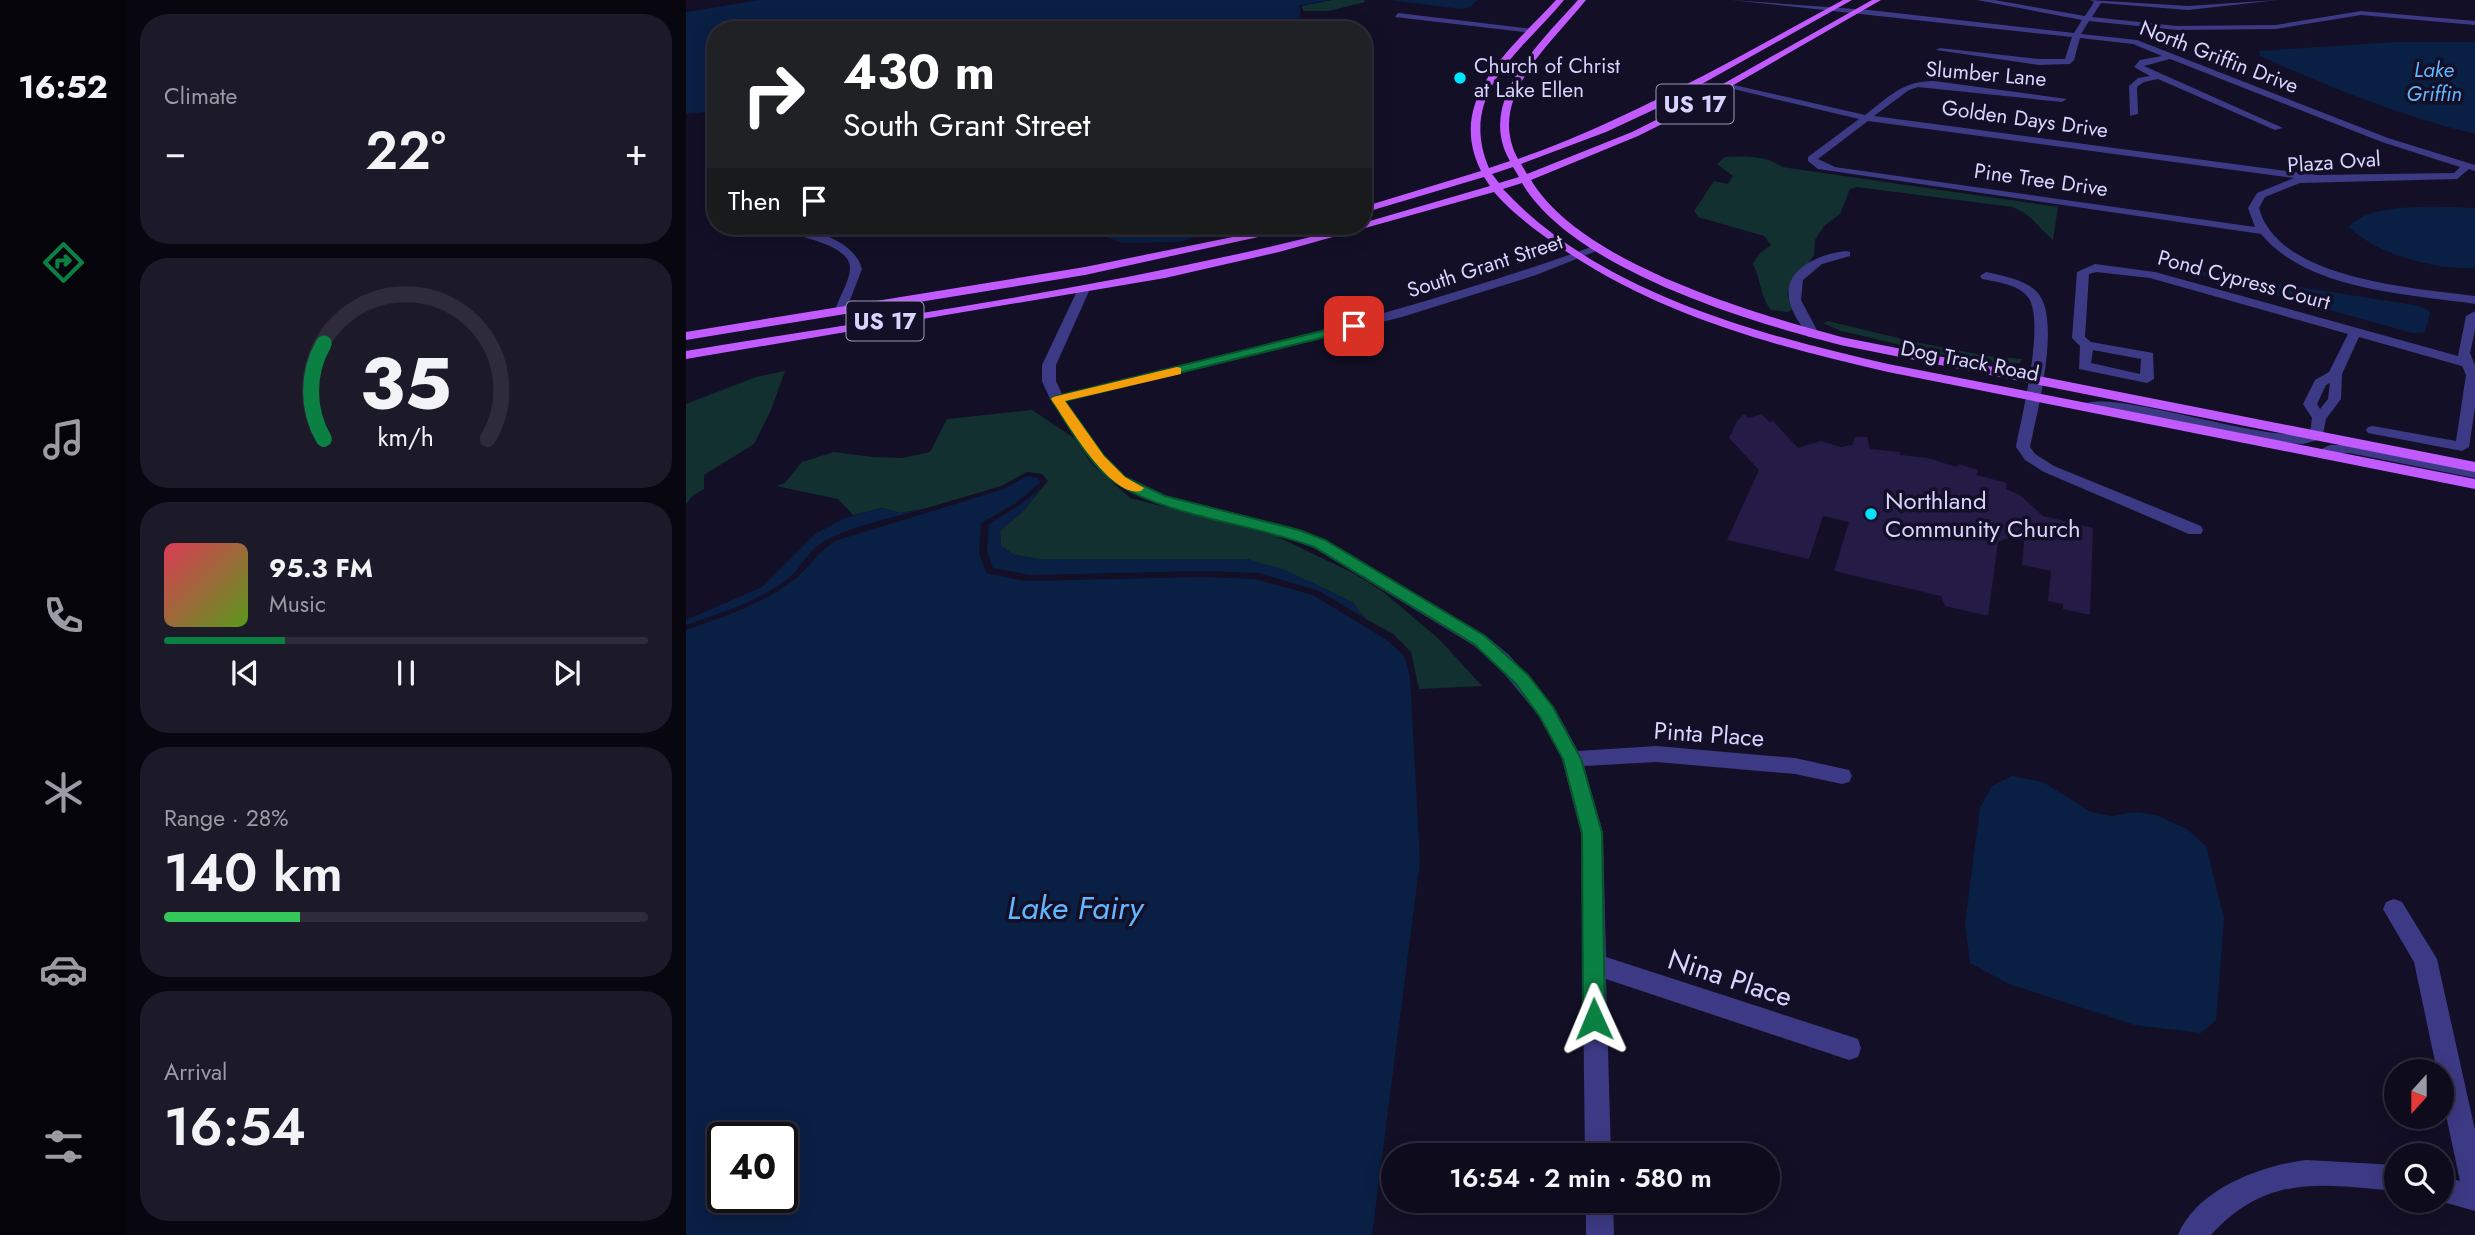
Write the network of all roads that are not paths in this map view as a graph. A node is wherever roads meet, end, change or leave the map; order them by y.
1 (1560, 0) edge
2 (1582, 0) edge
3 (1735, 0) edge
4 (1848, 0) edge
5 (1877, 0) edge
6 (1981, 0) edge
7 (2096, 0) edge
8 (2274, 0) edge
9 (2376, 4) dead end
10 (1830, 9) junction
11 (1858, 11) junction
12 (2361, 13) junction
13 (1398, 15) dead end
14 (2086, 19) junction
15 (2475, 23) edge
16 (1533, 31) junction
17 (2077, 34) junction
18 (1940, 50) dead end
19 (1747, 55) junction
20 (2173, 56) junction
21 (1536, 58) junction
22 (2157, 77) junction
23 (1693, 85) junction
24 (1728, 85) junction
25 (2062, 99) dead end
26 (2133, 114) dead end
27 (1866, 118) junction
28 (1663, 120) junction
29 (2278, 128) dead end
30 (1503, 136) junction
31 (1557, 148) junction
32 (1815, 163) joint
33 (1514, 164) junction
34 (2471, 167) edge
35 (1486, 173) junction
36 (2320, 178) junction
37 (1523, 179) junction
38 (1494, 189) junction
39 (1372, 207) edge
40 (1372, 223) edge
41 (2262, 231) junction
42 (807, 235) edge
43 (1263, 235) edge
44 (1329, 235) edge
45 (1219, 245) junction
46 (1598, 248) junction
47 (1846, 254) dead end
48 (1576, 256) junction
49 (1986, 276) dead end
50 (1013, 283) junction
51 (1084, 289) junction
52 (2475, 300) edge
53 (841, 310) junction
54 (2475, 314) edge
55 (865, 324) junction
56 (713, 331) junction
57 (2355, 332) junction
58 (1813, 334) junction
59 (686, 336) edge
60 (686, 345) edge
61 (2087, 345) junction
62 (705, 352) junction
63 (686, 355) edge
64 (2467, 363) junction
65 (2335, 374) junction
66 (2034, 388) junction
67 (2316, 390) junction
68 (2336, 396) junction
69 (1057, 399) junction
70 (2088, 406) junction
71 (2319, 418) junction
72 (2373, 430) dead end
73 (2317, 436) junction
74 (2320, 453) junction
75 (2475, 467) edge
76 (2475, 473) edge
77 (2475, 484) edge
78 (2195, 530) dead end
79 (1572, 759) junction
80 (1842, 776) dead end
81 (2393, 909) dead end
82 (1593, 964) junction
83 (1849, 1048) dead end
84 (1598, 1143) edge
85 (2384, 1177) edge
86 (2475, 1189) edge
87 (2454, 1192) edge
88 (2475, 1198) edge
89 (1599, 1213) edge
90 (1600, 1235) edge
91 (2192, 1235) edge

1 - 16 main road
2 - 21 main road
3 - 10 street, North Griffin Drive
4 - 10 main road, US 17
5 - 11 main road, US 17
6 - 14 street
7 - 8 street
7 - 14 street
9 - 12 street
10 - 11 street, North Griffin Drive
10 - 19 main road, US 17
11 - 17 street, North Griffin Drive
11 - 24 main road, US 17
12 - 14 street
12 - 15 street
13 - 16 street
14 - 17 street
16 - 21 main road
16 - 35 main road
17 - 18 street
17 - 20 street, North Griffin Drive
19 - 23 main road, US 17
19 - 24 main road
20 - 22 street
20 - 34 street, North Griffin Drive
21 - 30 main road
22 - 26 street
22 - 29 street
23 - 28 main road
23 - 31 main road, US 17
24 - 27 street, Golden Days Drive
24 - 28 main road, US 17
25 - 27 street, Slumber Lane
27 - 32 street, Slumber Lane
27 - 36 street, Golden Days Drive
28 - 37 main road, US 17
30 - 31 main road
30 - 33 main road, Dog Track Road
31 - 33 main road, US 17
32 - 41 street, Pine Tree Drive
33 - 35 main road, US 17
33 - 37 main road, Dog Track Road
34 - 36 street, Plaza Oval
35 - 38 main road
35 - 39 main road, US 17
36 - 41 street, Plaza Oval
37 - 38 main road, US 17
37 - 46 main road, Dog Track Road
38 - 40 main road, US 17
38 - 48 main road, Dog Track Road
41 - 52 street
42 - 53 street
43 - 45 main road, US 17
44 - 51 main road, US 17
45 - 50 main road, US 17
45 - 51 main road
46 - 48 street, South Grant Street
46 - 58 main road, Dog Track Road
47 - 58 street
48 - 66 main road, Dog Track Road
48 - 69 street, South Grant Street
49 - 66 street
50 - 53 main road, US 17
50 - 55 main road
51 - 55 main road, US 17
51 - 69 street
53 - 56 main road, US 17
53 - 62 main road
54 - 64 street
55 - 62 main road, US 17
56 - 59 main road, US 17
56 - 60 main road
57 - 61 street, Pond Cypress Court
57 - 64 street, Pond Cypress Court
57 - 65 street
58 - 66 main road, Dog Track Road
61 - 61 street, Pond Cypress Court
62 - 63 main road, US 17
64 - 72 street
65 - 67 street
65 - 68 street
66 - 70 main road, Dog Track Road
66 - 73 main road, Dog Track Road
66 - 78 street
67 - 68 street
67 - 71 street
68 - 71 street
69 - 79 street
70 - 73 street
70 - 74 main road, Dog Track Road
71 - 73 street
73 - 75 main road, Dog Track Road
74 - 76 street
74 - 77 main road, Dog Track Road
79 - 80 street, Pinta Place
79 - 82 street
81 - 86 street
82 - 83 street, Nina Place
82 - 84 street
85 - 91 street
87 - 88 street
89 - 90 street

